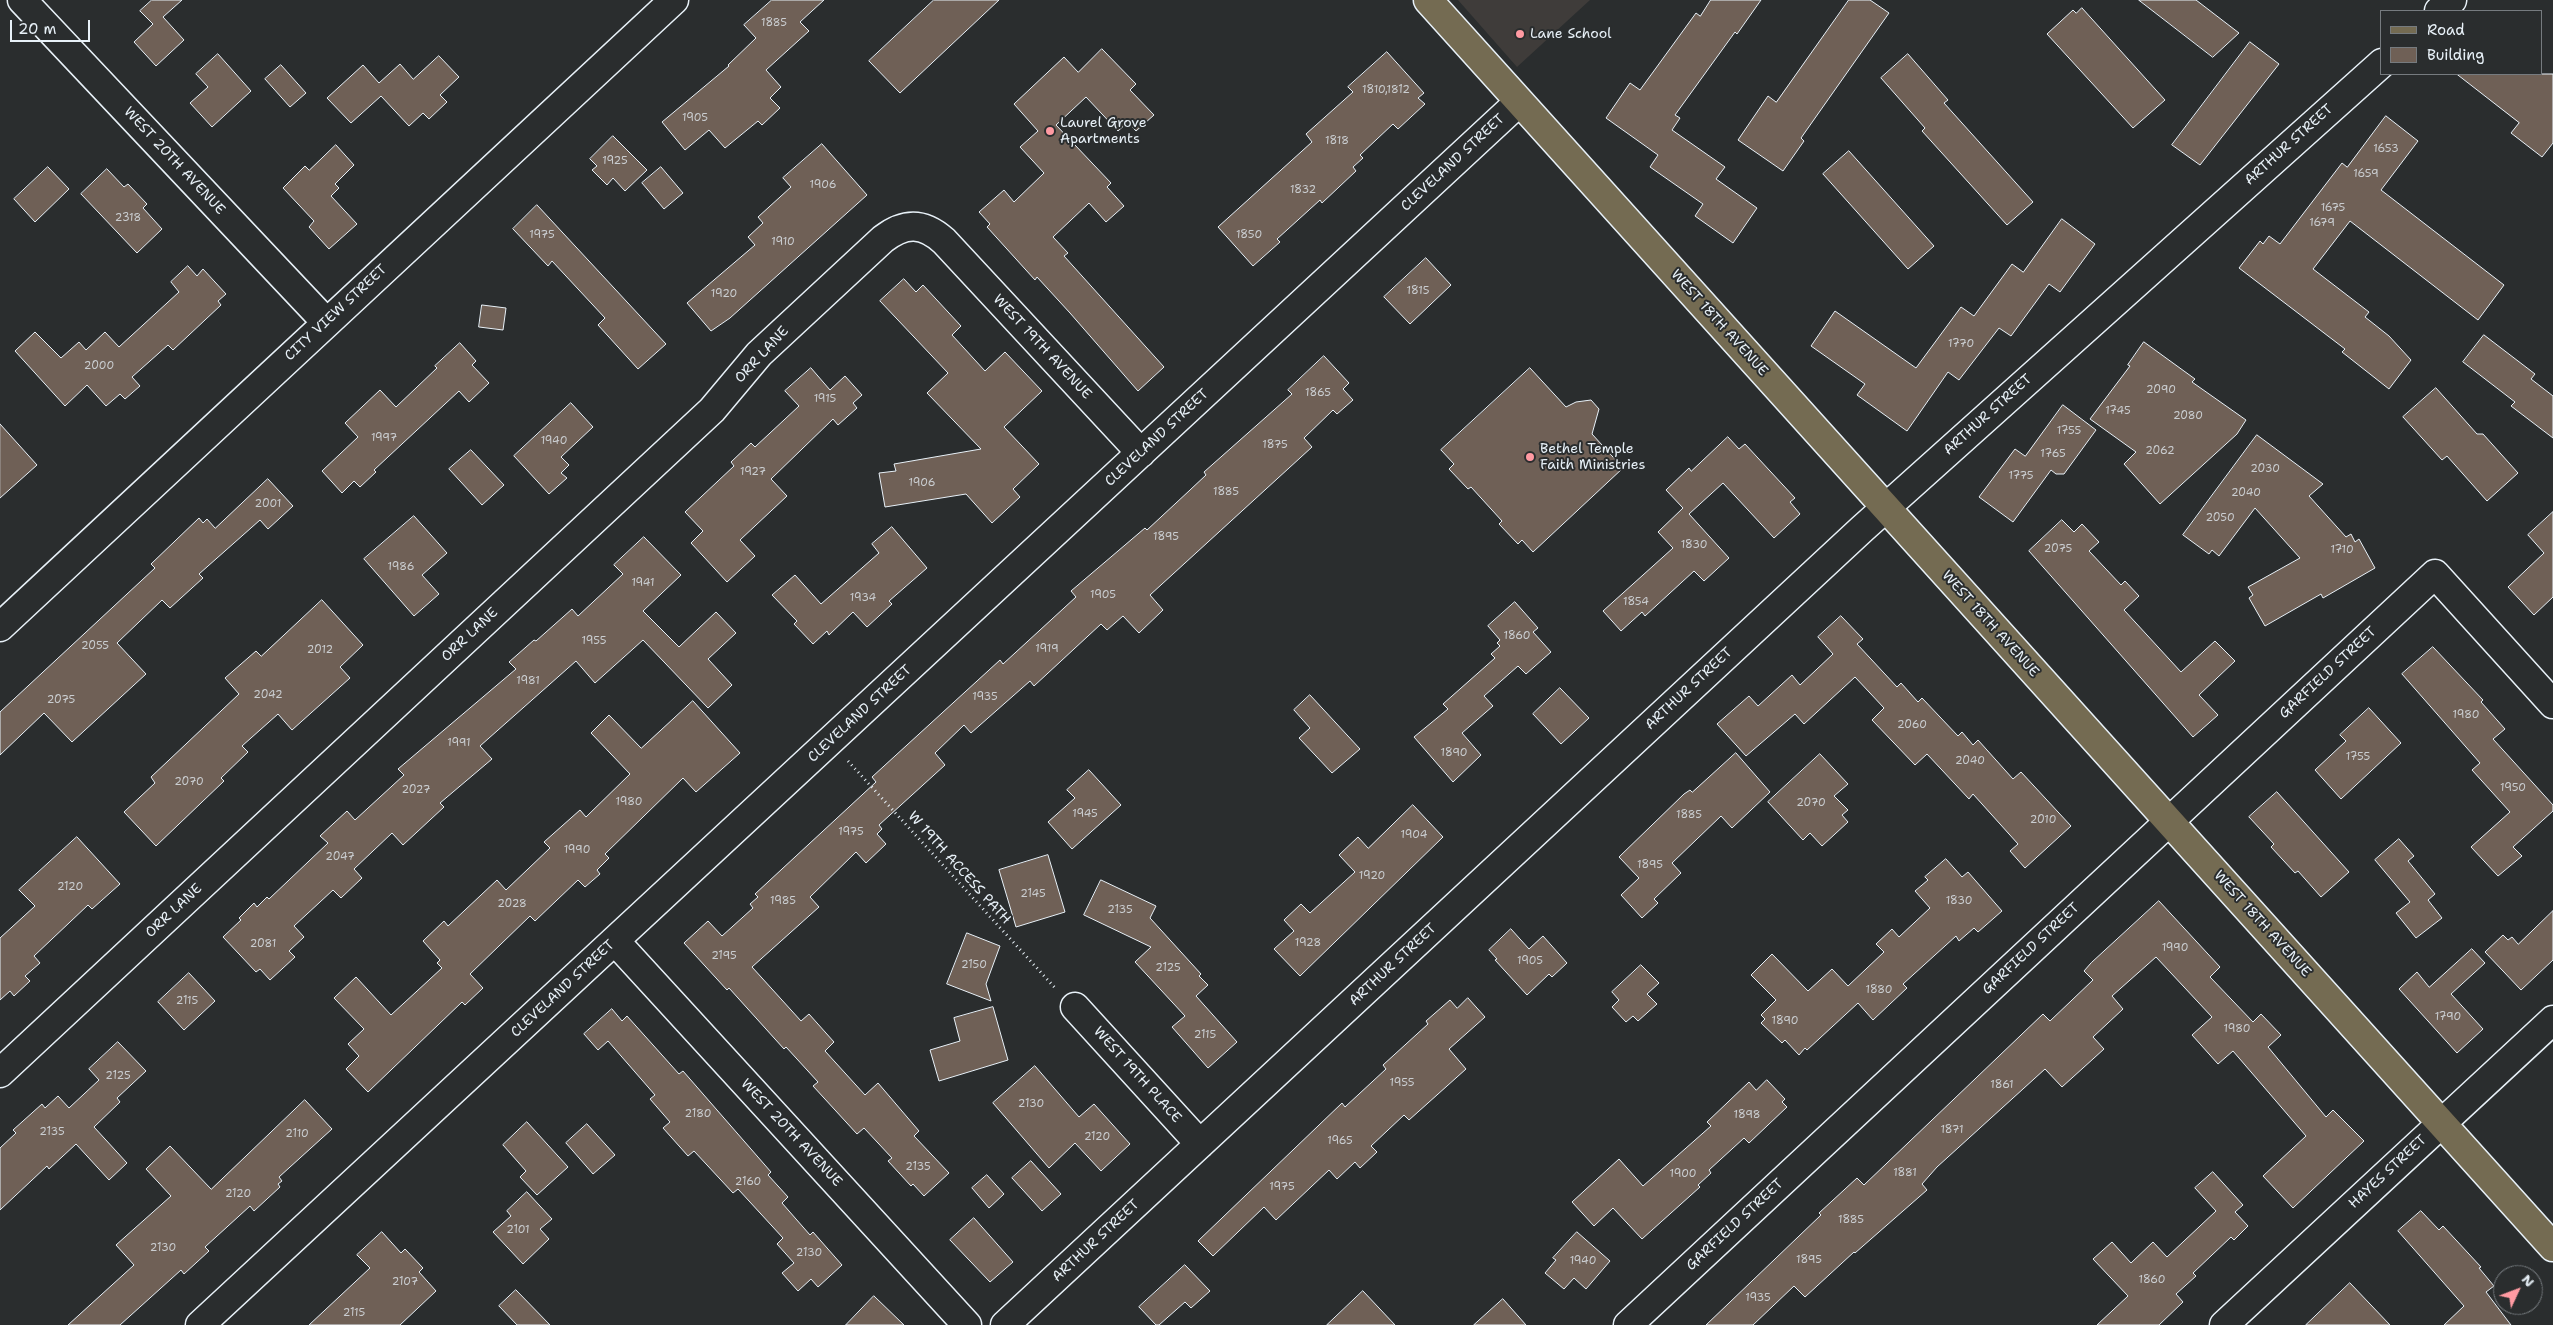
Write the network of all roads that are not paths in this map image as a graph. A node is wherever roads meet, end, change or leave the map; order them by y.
1 (22, 0) edge
2 (674, 0) edge
3 (1428, 0) edge
4 (2452, 0) edge
5 (2441, 10) edge
6 (2380, 65) edge
7 (1519, 102) junction
8 (944, 241) joint
9 (326, 322) junction
10 (1141, 453) junction
11 (1886, 507) junction
12 (0, 627) edge
13 (2553, 704) edge
14 (2169, 822) junction
15 (615, 941) junction
16 (1075, 1007) road end
17 (2553, 1020) edge
18 (0, 1073) edge
19 (2441, 1123) junction
20 (1200, 1144) junction
21 (2553, 1248) edge
22 (200, 1325) edge
23 (967, 1325) edge
24 (1005, 1325) edge
25 (1628, 1325) edge
26 (2224, 1325) edge

1 - 9 street, WEST 20TH AVENUE
2 - 9 street, CITY VIEW STREET
3 - 7 main road, WEST 18TH AVENUE
4 - 5 street
6 - 11 street, ARTHUR STREET
7 - 10 street, CLEVELAND STREET
7 - 11 main road, WEST 18TH AVENUE
8 - 10 street, WEST 19TH AVENUE
8 - 18 street, ORR LANE
9 - 12 street, CITY VIEW STREET
10 - 15 street, CLEVELAND STREET
11 - 14 main road, WEST 18TH AVENUE
11 - 20 street, ARTHUR STREET
13 - 14 street, GARFIELD STREET
14 - 19 main road, WEST 18TH AVENUE
14 - 25 street, GARFIELD STREET
15 - 22 street, CLEVELAND STREET
15 - 23 street, WEST 20TH AVENUE
16 - 20 street, WEST 19TH PLACE
17 - 19 street, HAYES STREET
19 - 21 main road, WEST 18TH AVENUE
19 - 26 street, HAYES STREET
20 - 24 street, ARTHUR STREET

